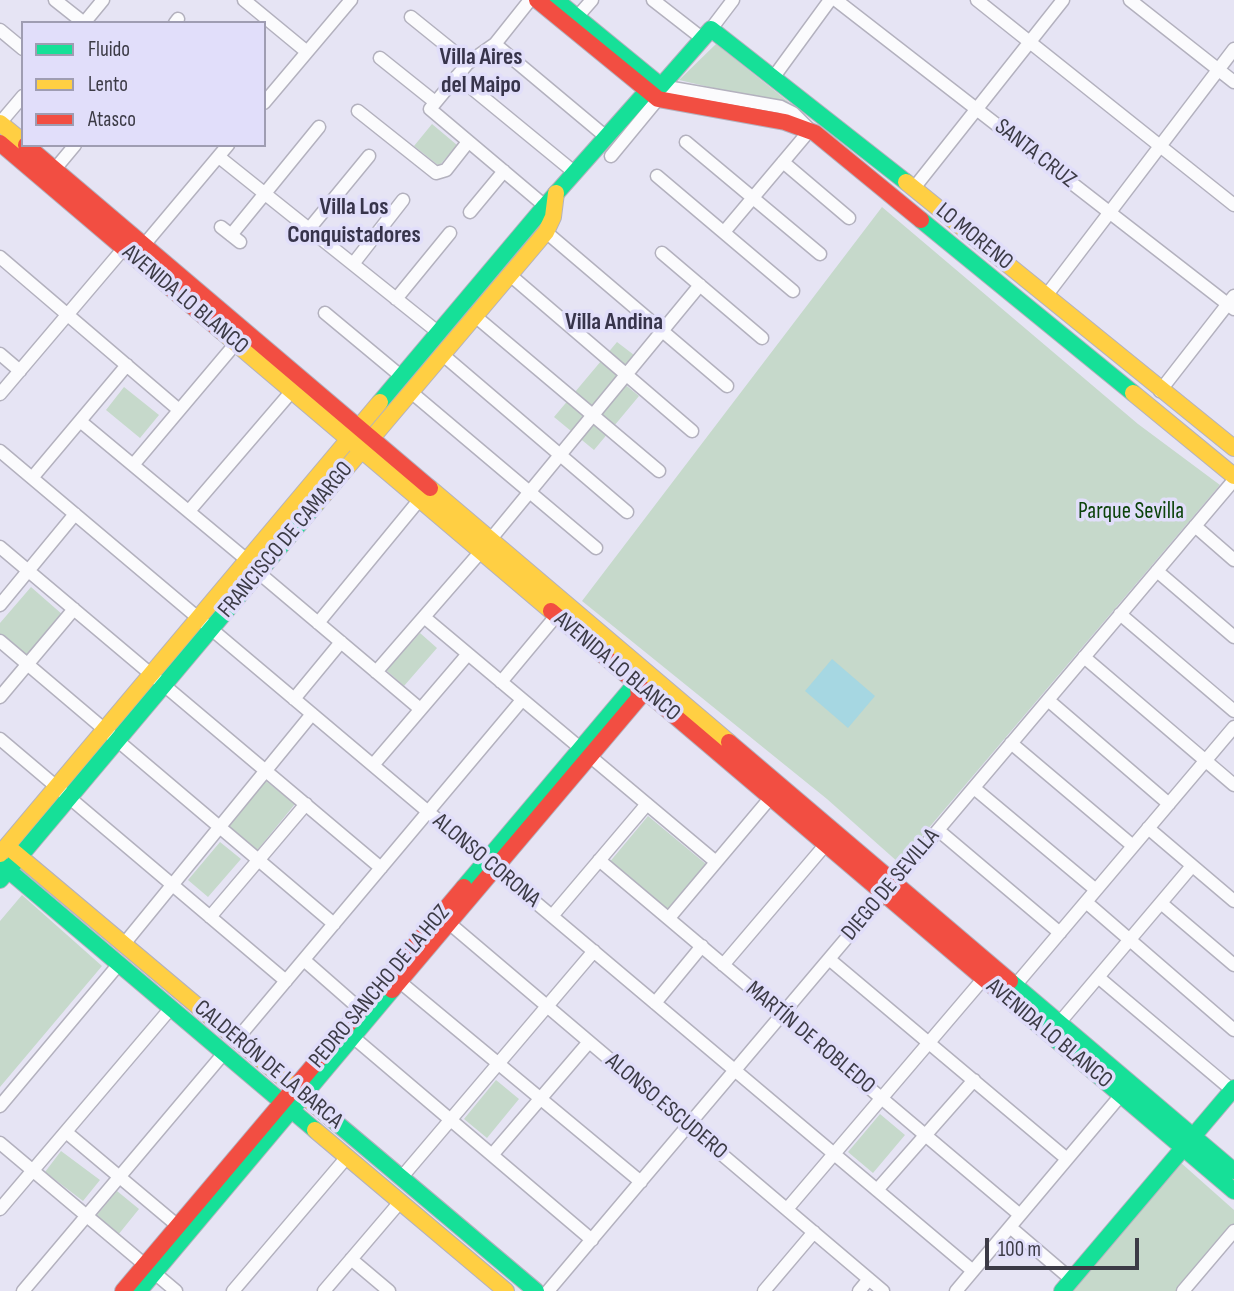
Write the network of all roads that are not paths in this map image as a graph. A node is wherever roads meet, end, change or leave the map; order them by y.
1 (55, 0) edge
2 (103, 0) edge
3 (244, 0) edge
4 (351, 0) edge
5 (530, 0) edge
6 (537, 0) edge
7 (556, 0) edge
8 (592, 0) edge
9 (733, 0) edge
10 (830, 0) edge
11 (836, 0) edge
12 (977, 0) edge
13 (1063, 0) edge
14 (1130, 0) edge
15 (656, 1) edge
16 (260, 5) edge
17 (411, 17) dead end
18 (577, 17) junction
19 (81, 21) edge
20 (86, 21) edge
21 (0, 30) edge
22 (707, 34) junction
23 (1030, 42) junction
24 (495, 44) junction
25 (21, 47) edge
26 (1234, 49) edge
27 (307, 52) junction
28 (380, 58) dead end
29 (468, 63) junction
30 (1218, 70) junction
31 (457, 76) junction
32 (773, 78) junction
33 (1234, 82) edge
34 (656, 92) junction
35 (21, 98) edge
36 (266, 101) edge
37 (433, 106) junction
38 (976, 109) junction
39 (359, 111) dead end
40 (0, 123) edge
41 (319, 127) dead end
42 (810, 130) junction
43 (605, 136) junction
44 (21, 141) edge
45 (468, 142) junction
46 (686, 142) dead end
47 (0, 143) edge
48 (1161, 146) junction
49 (28, 147) edge
50 (73, 147) edge
51 (226, 147) edge
52 (369, 156) dead end
53 (611, 156) dead end
54 (219, 157) junction
55 (783, 162) junction
56 (55, 169) junction
57 (504, 172) junction
58 (574, 172) junction
59 (657, 176) dead end
60 (914, 188) junction
61 (265, 193) junction
62 (753, 198) junction
63 (550, 199) junction
64 (403, 200) dead end
65 (1234, 205) edge
66 (470, 212) dead end
67 (1109, 212) junction
68 (849, 218) dead end
69 (309, 229) junction
70 (546, 232) junction
71 (724, 232) junction
72 (450, 233) dead end
73 (231, 235) dead end
74 (144, 245) junction
75 (124, 248) junction
76 (662, 253) dead end
77 (820, 254) dead end
78 (0, 257) edge
79 (353, 264) junction
80 (510, 275) junction
81 (700, 285) junction
82 (793, 291) dead end
83 (1046, 296) junction
84 (396, 299) junction
85 (1232, 303) edge
86 (325, 313) dead end
87 (67, 315) junction
88 (475, 316) junction
89 (662, 331) junction
90 (439, 333) junction
91 (762, 338) dead end
92 (236, 343) junction
93 (0, 354) edge
94 (443, 355) junction
95 (127, 365) junction
96 (20, 371) junction
97 (625, 374) junction
98 (402, 377) junction
99 (727, 386) dead end
100 (292, 391) junction
101 (1160, 391) junction
102 (411, 392) junction
103 (0, 394) edge
104 (179, 410) junction
105 (592, 415) junction
106 (80, 421) junction
107 (692, 431) dead end
108 (361, 439) junction
109 (1234, 448) edge
110 (0, 451) edge
111 (560, 454) junction
112 (133, 465) junction
113 (659, 471) dead end
114 (32, 478) junction
115 (1234, 478) edge
116 (529, 492) junction
117 (420, 499) junction
118 (189, 512) junction
119 (627, 512) dead end
120 (75, 514) junction
121 (1195, 526) junction
122 (485, 544) junction
123 (0, 547) edge
124 (596, 548) dead end
125 (247, 560) junction
126 (1234, 560) edge
127 (29, 571) junction
128 (1157, 571) junction
129 (259, 573) junction
130 (0, 605) edge
131 (74, 609) junction
132 (1120, 614) junction
133 (556, 616) junction
134 (424, 617) junction
135 (318, 623) junction
136 (205, 624) junction
137 (1234, 637) edge
138 (0, 641) edge
139 (341, 642) junction
140 (467, 654) junction
141 (1084, 657) junction
142 (27, 664) junction
143 (376, 672) junction
144 (158, 680) junction
145 (644, 680) junction
146 (502, 682) junction
147 (0, 696) edge
148 (294, 699) junction
149 (522, 700) junction
150 (1048, 700) junction
151 (419, 708) junction
152 (1234, 711) edge
153 (312, 714) junction
154 (1234, 727) edge
155 (111, 735) junction
156 (0, 739) edge
157 (1011, 743) junction
158 (585, 753) junction
159 (1205, 761) junction
160 (373, 765) junction
161 (265, 770) junction
162 (1234, 785) edge
163 (974, 788) junction
164 (63, 792) junction
165 (771, 797) junction
166 (306, 804) junction
167 (647, 804) junction
168 (1169, 804) junction
169 (428, 812) junction
170 (218, 827) junction
171 (1148, 828) junction
172 (938, 830) junction
173 (826, 844) junction
174 (1133, 846) junction
175 (7, 849) edge
176 (258, 860) junction
177 (599, 860) junction
178 (716, 862) junction
179 (491, 865) junction
180 (1192, 866) junction
181 (381, 867) junction
182 (3, 872) edge
183 (171, 884) junction
184 (889, 888) junction
185 (1096, 890) junction
186 (1234, 901) edge
187 (1086, 902) junction
188 (1161, 903) junction
189 (552, 916) junction
190 (210, 917) junction
191 (669, 918) junction
192 (449, 923) junction
193 (334, 925) junction
194 (1060, 933) junction
195 (1129, 940) junction
196 (124, 944) junction
197 (702, 946) junction
198 (594, 951) junction
199 (829, 959) junction
200 (304, 960) junction
201 (119, 964) junction
202 (723, 965) junction
203 (1234, 965) edge
204 (1098, 976) junction
205 (984, 978) junction
206 (286, 981) junction
207 (400, 982) junction
208 (1011, 991) junction
209 (654, 1003) junction
210 (547, 1006) junction
211 (171, 1008) junction
212 (360, 1010) junction
213 (782, 1014) junction
214 (1060, 1022) junction
215 (1234, 1030) edge
216 (353, 1037) junction
217 (237, 1039) junction
218 (589, 1042) junction
219 (929, 1043) junction
220 (224, 1053) junction
221 (498, 1064) junction
222 (735, 1070) junction
223 (974, 1080) junction
224 (1233, 1089) edge
225 (299, 1092) junction
226 (1121, 1095) junction
227 (540, 1098) junction
228 (882, 1098) junction
229 (0, 1106) edge
230 (287, 1106) junction
231 (451, 1119) junction
232 (688, 1126) junction
233 (66, 1132) junction
234 (925, 1135) junction
235 (1188, 1142) junction
236 (0, 1143) edge
237 (834, 1154) junction
238 (492, 1155) junction
239 (346, 1157) junction
240 (1068, 1158) junction
241 (33, 1170) junction
242 (1234, 1171) edge
243 (119, 1177) junction
244 (401, 1178) junction
245 (640, 1182) junction
246 (877, 1190) junction
247 (1234, 1191) edge
248 (400, 1202) junction
249 (0, 1209) edge
250 (787, 1209) junction
251 (1020, 1215) junction
252 (87, 1216) junction
253 (178, 1226) junction
254 (1010, 1227) junction
255 (1234, 1231) edge
256 (814, 1232) junction
257 (592, 1240) junction
258 (351, 1259) junction
259 (150, 1269) junction
260 (973, 1271) junction
261 (869, 1279) junction
262 (1067, 1285) edge
263 (237, 1286) edge
264 (23, 1291) edge
265 (123, 1291) edge
266 (139, 1291) edge
267 (176, 1291) edge
268 (253, 1291) edge
269 (324, 1291) edge
270 (389, 1291) edge
271 (506, 1291) edge
272 (536, 1291) edge
273 (548, 1291) edge
274 (764, 1291) edge
275 (859, 1291) edge
276 (883, 1291) edge
277 (956, 1291) edge
278 (1183, 1291) edge

1 - 19 street
2 - 20 street
3 - 16 street
4 - 27 street
5 - 24 street
6 - 34 street, LO MORENO
7 - 18 street, LO MORENO
8 - 18 street
9 - 22 street, FRANCISCO DE CAMARGO
10 - 32 street
11 - 38 street, SANTA CRUZ
12 - 23 street
13 - 23 street
14 - 30 street
15 - 22 street
16 - 27 street
17 - 29 street
18 - 34 street, LO MORENO
21 - 25 street
22 - 32 street, LO MORENO
22 - 34 street, FRANCISCO DE CAMARGO
23 - 38 street
23 - 48 street
24 - 29 street
24 - 43 street
26 - 30 street
27 - 36 street
28 - 37 street
29 - 31 street
30 - 33 street
30 - 48 street
31 - 37 street
31 - 58 street
32 - 60 street, LO MORENO
34 - 42 street, LO MORENO
34 - 43 street, FRANCISCO DE CAMARGO
34 - 53 street, FRANCISCO DE CAMARGO
35 - 40 street
37 - 45 street
38 - 60 street
38 - 67 street, SANTA CRUZ
39 - 45 street
40 - 44 street, AVENIDA LO BLANCO
41 - 61 street
42 - 55 street
42 - 115 street, LO MORENO
43 - 58 street, FRANCISCO DE CAMARGO
45 - 57 street
46 - 62 street
47 - 75 street, AVENIDA LO BLANCO
48 - 65 street
48 - 67 street
49 - 56 street, AVENIDA LO BLANCO
50 - 56 street
51 - 54 street
52 - 69 street
54 - 61 street
54 - 74 street
55 - 62 street
55 - 68 street
56 - 74 street, AVENIDA LO BLANCO
57 - 63 street
57 - 66 street
58 - 63 street, FRANCISCO DE CAMARGO
59 - 71 street
60 - 83 street, LO MORENO
61 - 69 street
61 - 73 street
62 - 71 street
62 - 77 street
63 - 70 street, FRANCISCO DE CAMARGO
63 - 90 street, FRANCISCO DE CAMARGO
64 - 79 street
67 - 83 street
67 - 85 street, SANTA CRUZ
69 - 79 street
70 - 80 street, FRANCISCO DE CAMARGO
70 - 89 street
71 - 82 street
72 - 84 street
74 - 75 street
74 - 108 street, AVENIDA LO BLANCO
75 - 87 street
75 - 92 street, AVENIDA LO BLANCO
76 - 81 street
78 - 87 street
79 - 84 street
80 - 88 street, FRANCISCO DE CAMARGO
80 - 97 street
81 - 89 street
81 - 91 street
83 - 101 street, LO MORENO
84 - 90 street
85 - 101 street
86 - 98 street
87 - 95 street
87 - 96 street
88 - 94 street, FRANCISCO DE CAMARGO
88 - 105 street
89 - 97 street
89 - 99 street
90 - 98 street, FRANCISCO DE CAMARGO
92 - 100 street, AVENIDA LO BLANCO
92 - 104 street
93 - 96 street
94 - 102 street, FRANCISCO DE CAMARGO
94 - 111 street
95 - 104 street
95 - 106 street
96 - 103 street
97 - 105 street
97 - 107 street
98 - 108 street, FRANCISCO DE CAMARGO
100 - 108 street, AVENIDA LO BLANCO
100 - 118 street
101 - 109 street, LO MORENO
102 - 108 street, FRANCISCO DE CAMARGO
102 - 116 street
104 - 112 street
105 - 111 street
105 - 113 street
106 - 112 street
106 - 114 street
108 - 117 street, AVENIDA LO BLANCO
108 - 122 street, AVENIDA LO BLANCO
108 - 125 street, FRANCISCO DE CAMARGO
108 - 129 street, FRANCISCO DE CAMARGO
110 - 114 street, ALONSO CORONA
111 - 116 street
111 - 119 street
112 - 118 street
114 - 120 street, ALONSO CORONA
115 - 121 street, DIEGO DE SEVILLA
116 - 122 street
116 - 124 street
117 - 122 street, AVENIDA LO BLANCO
117 - 135 street
118 - 125 street
120 - 127 street
120 - 136 street, ALONSO CORONA
121 - 126 street
121 - 128 street, DIEGO DE SEVILLA
122 - 133 street, AVENIDA LO BLANCO
122 - 134 street
122 - 145 street, AVENIDA LO BLANCO
123 - 127 street
125 - 136 street, FRANCISCO DE CAMARGO
127 - 130 street
127 - 131 street
128 - 132 street, DIEGO DE SEVILLA
128 - 137 street
129 - 135 street
129 - 136 street, FRANCISCO DE CAMARGO
131 - 142 street
131 - 144 street
132 - 141 street, DIEGO DE SEVILLA
132 - 152 street
133 - 145 street, AVENIDA LO BLANCO
133 - 146 street
134 - 140 street
134 - 143 street
135 - 139 street
136 - 144 street, FRANCISCO DE CAMARGO
136 - 148 street, ALONSO CORONA
138 - 142 street
139 - 143 street
139 - 148 street
140 - 146 street
140 - 151 street
141 - 150 street, DIEGO DE SEVILLA
141 - 159 street
142 - 147 street
142 - 155 street
143 - 151 street
144 - 155 street, FRANCISCO DE CAMARGO
144 - 161 street
145 - 158 street, PEDRO SANCHO DE LA HOZ
145 - 165 street, AVENIDA LO BLANCO
145 - 184 street, AVENIDA LO BLANCO
146 - 149 street
148 - 153 street, ALONSO CORONA
149 - 158 street
149 - 169 street
150 - 157 street, DIEGO DE SEVILLA
150 - 168 street
151 - 160 street
153 - 160 street, ALONSO CORONA
153 - 161 street
154 - 159 street
155 - 164 street, FRANCISCO DE CAMARGO
155 - 170 street
156 - 164 street
157 - 163 street, DIEGO DE SEVILLA
157 - 174 street
158 - 167 street
158 - 179 street, PEDRO SANCHO DE LA HOZ
159 - 162 street
159 - 168 street
160 - 169 street, ALONSO CORONA
161 - 166 street
161 - 170 street
163 - 172 street, DIEGO DE SEVILLA
163 - 185 street
164 - 175 street, FRANCISCO DE CAMARGO
164 - 183 street
165 - 173 street, AVENIDA LO BLANCO
165 - 178 street
166 - 176 street
166 - 181 street
167 - 177 street
167 - 178 street
168 - 171 street
169 - 179 street, ALONSO CORONA
169 - 181 street
170 - 176 street
170 - 183 street
171 - 174 street
171 - 180 street
172 - 184 street, DIEGO DE SEVILLA
172 - 194 street
173 - 184 street, AVENIDA LO BLANCO
173 - 202 street
174 - 185 street
175 - 182 street, FRANCISCO DE CAMARGO
175 - 196 street, CALDERÓN DE LA BARCA
176 - 190 street
176 - 193 street
177 - 189 street
177 - 191 street, MARTÍN DE ROBLEDO
178 - 191 street
179 - 189 street, ALONSO CORONA
179 - 192 street, PEDRO SANCHO DE LA HOZ
179 - 212 street, PEDRO SANCHO DE LA HOZ
180 - 186 street
180 - 188 street
181 - 193 street
182 - 201 street, CALDERÓN DE LA BARCA
183 - 190 street
183 - 196 street
184 - 199 street, DIEGO DE SEVILLA
184 - 205 street, AVENIDA LO BLANCO
184 - 208 street, AVENIDA LO BLANCO
185 - 187 street
187 - 194 street
187 - 195 street
188 - 195 street
188 - 203 street
189 - 198 street, ALONSO CORONA
190 - 206 street
191 - 197 street, MARTÍN DE ROBLEDO
192 - 207 street, PEDRO SANCHO DE LA HOZ
192 - 210 street, ALONSO ESCUDERO
193 - 200 street
194 - 208 street
195 - 204 street
195 - 215 street
196 - 217 street, CALDERÓN DE LA BARCA
197 - 202 street, MARTÍN DE ROBLEDO
197 - 209 street
198 - 209 street, ALONSO CORONA
198 - 210 street
199 - 213 street, DIEGO DE SEVILLA
199 - 219 street
200 - 206 street
200 - 212 street
201 - 211 street, CALDERÓN DE LA BARCA
201 - 229 street
202 - 213 street, MARTÍN DE ROBLEDO
204 - 214 street
204 - 224 street
205 - 208 street, AVENIDA LO BLANCO
205 - 219 street
206 - 217 street
207 - 216 street, PEDRO SANCHO DE LA HOZ
207 - 221 street
208 - 214 street, AVENIDA LO BLANCO
208 - 226 street, AVENIDA LO BLANCO
209 - 222 street, ALONSO CORONA
210 - 218 street, ALONSO ESCUDERO
210 - 221 street
211 - 220 street, CALDERÓN DE LA BARCA
211 - 233 street
212 - 225 street, PEDRO SANCHO DE LA HOZ
213 - 222 street, DIEGO DE SEVILLA
213 - 228 street, MARTÍN DE ROBLEDO
214 - 235 street, AVENIDA LO BLANCO
216 - 225 street, PEDRO SANCHO DE LA HOZ
216 - 231 street
217 - 225 street, CALDERÓN DE LA BARCA
218 - 227 street
218 - 232 street, ALONSO ESCUDERO
219 - 223 street
219 - 228 street
220 - 230 street, CALDERÓN DE LA BARCA
220 - 243 street
221 - 227 street
221 - 231 street
222 - 232 street, DIEGO DE SEVILLA
222 - 237 street, ALONSO CORONA
223 - 234 street
223 - 240 street
224 - 235 street
225 - 230 street, PEDRO SANCHO DE LA HOZ
225 - 244 street, CALDERÓN DE LA BARCA
226 - 235 street, AVENIDA LO BLANCO
226 - 240 street
227 - 238 street
227 - 245 street
228 - 234 street, MARTÍN DE ROBLEDO
228 - 237 street
230 - 239 street, CALDERÓN DE LA BARCA
230 - 253 street, PEDRO SANCHO DE LA HOZ
230 - 259 street, PEDRO SANCHO DE LA HOZ
231 - 238 street
231 - 244 street
232 - 245 street, DIEGO DE SEVILLA
232 - 250 street, ALONSO ESCUDERO
233 - 241 street
233 - 243 street
234 - 246 street
234 - 251 street, MARTÍN DE ROBLEDO
235 - 242 street, AVENIDA LO BLANCO
235 - 247 street, AVENIDA LO BLANCO
235 - 262 street
236 - 241 street
237 - 246 street, ALONSO CORONA
237 - 250 street
238 - 257 street
239 - 248 street, CALDERÓN DE LA BARCA
239 - 263 street
240 - 251 street
241 - 249 street
241 - 252 street
243 - 252 street
243 - 253 street
244 - 272 street, CALDERÓN DE LA BARCA
245 - 257 street, DIEGO DE SEVILLA
246 - 260 street, ALONSO CORONA
248 - 258 street
248 - 271 street, CALDERÓN DE LA BARCA
250 - 256 street, ALONSO ESCUDERO
251 - 254 street
252 - 259 street
252 - 264 street
253 - 259 street, PEDRO SANCHO DE LA HOZ
254 - 260 street
254 - 262 street
255 - 278 street
256 - 261 street, ALONSO ESCUDERO
256 - 274 street
257 - 273 street, DIEGO DE SEVILLA
258 - 269 street
258 - 270 street
259 - 265 street, PEDRO SANCHO DE LA HOZ
259 - 266 street, PEDRO SANCHO DE LA HOZ
259 - 267 street
260 - 277 street
261 - 275 street
261 - 276 street, ALONSO ESCUDERO
263 - 268 street

